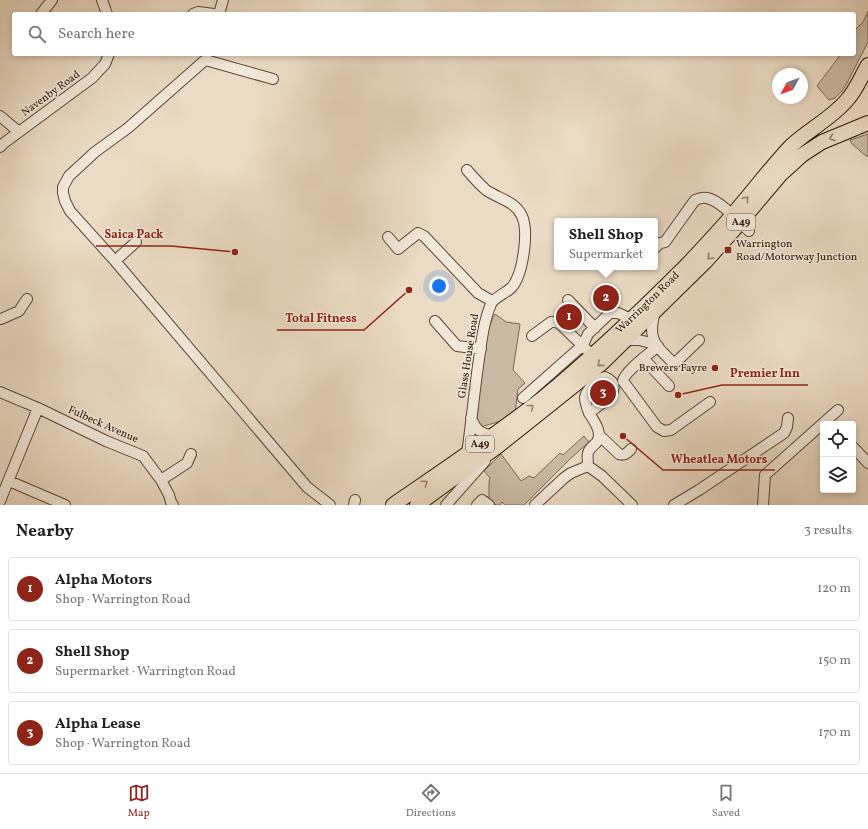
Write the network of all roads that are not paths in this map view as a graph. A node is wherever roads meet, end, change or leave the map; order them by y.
1 (52, 0) edge
2 (102, 0) edge
3 (223, 0) edge
4 (43, 12) edge
5 (106, 12) edge
6 (220, 12) edge
7 (108, 56) edge
8 (868, 65) edge
9 (273, 79) dead end
10 (0, 116) edge
11 (868, 123) edge
12 (19, 132) junction
13 (0, 147) edge
14 (467, 170) dead end
15 (740, 223) junction
16 (388, 237) dead end
17 (136, 242) dead end
18 (658, 245) edge
19 (115, 261) junction
20 (27, 300) dead end
21 (568, 300) dead end
22 (492, 301) junction
23 (655, 312) junction
24 (0, 319) edge
25 (631, 319) junction
26 (435, 321) dead end
27 (594, 328) junction
28 (532, 336) dead end
29 (626, 340) junction
30 (698, 340) dead end
31 (583, 345) junction
32 (656, 345) junction
33 (481, 349) junction
34 (592, 356) junction
35 (643, 358) junction
36 (669, 386) dead end
37 (0, 392) edge
38 (525, 392) dead end
39 (710, 402) dead end
40 (38, 408) junction
41 (838, 410) dead end
42 (589, 413) dead end
43 (472, 418) junction
44 (788, 418) dead end
45 (830, 421) edge
46 (820, 429) edge
47 (600, 436) junction
48 (496, 440) junction
49 (631, 449) dead end
50 (856, 450) edge
51 (191, 454) dead end
52 (468, 454) junction
53 (868, 463) edge
54 (588, 466) junction
55 (161, 480) junction
56 (9, 481) junction
57 (0, 501) edge
58 (170, 504) edge
59 (65, 505) edge
60 (330, 505) edge
61 (393, 505) edge
62 (417, 505) edge
63 (446, 505) edge
64 (477, 505) edge
65 (489, 505) edge
66 (535, 505) edge
67 (632, 505) edge
68 (674, 505) edge
69 (763, 505) edge

1 - 4 street
2 - 5 street
3 - 6 street
7 - 12 street, Navenby Road
15 -> 8 highway, Warrington Road / A49
9 - 19 street
10 - 12 street
11 -> 15 highway, Warrington Road / A49
12 - 13 street, Navenby Road
14 - 22 street, Glass House Road
15 - 18 street
15 -> 23 highway, Warrington Road / A49
15 - 25 highway, Warrington Road / A49
16 - 22 street
17 - 19 street
19 - 60 street
20 - 24 street
21 - 27 street
22 - 33 street, Glass House Road
23 - 29 highway, Warrington Road / A49
23 - 32 street
25 - 27 street
25 - 34 highway, Warrington Road / A49
26 - 33 street
27 - 31 street
28 - 31 street
29 - 32 street
29 -> 48 highway, Warrington Road / A49
30 - 32 street
31 - 34 street
31 - 38 street
32 - 35 street
33 - 43 street, Glass House Road
48 -> 34 highway, Warrington Road / A49
35 - 36 street
35 - 39 street
37 - 40 street, Fulbeck Avenue
40 - 55 street, Fulbeck Avenue
40 - 56 street
41 - 45 street
42 - 47 street
43 - 48 street
43 - 52 street, Glass House Road
44 - 68 street
46 - 69 street
47 - 49 street
47 - 54 street
48 - 52 highway, Warrington Road / A49
48 - 62 highway, Warrington Road / A49
48 - 63 street
50 - 53 street
51 - 55 street
61 -> 52 highway, Warrington Road / A49
54 - 66 street
54 - 67 street
55 - 58 street, Fulbeck Avenue
56 - 57 street
56 - 59 street
64 - 65 street

